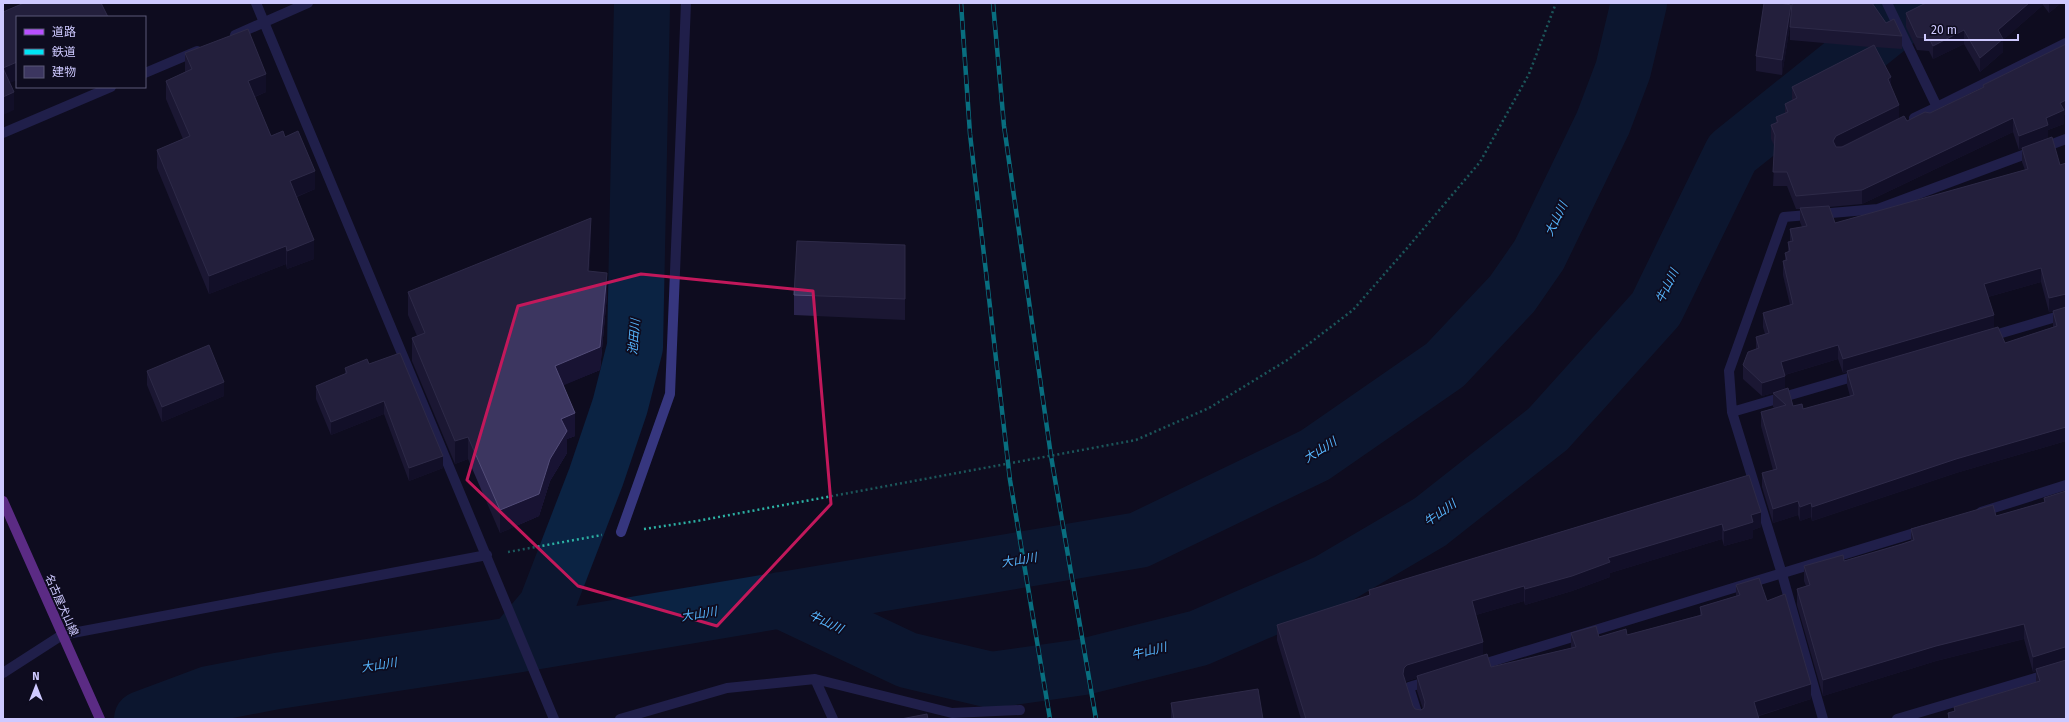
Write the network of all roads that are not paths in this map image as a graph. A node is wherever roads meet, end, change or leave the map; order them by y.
1 (256, 3) edge
2 (308, 3) edge
3 (686, 3) edge
4 (1887, 3) edge
5 (264, 22) junction
6 (222, 40) edge
7 (2066, 43) edge
8 (208, 46) edge
9 (146, 73) edge
10 (109, 88) edge
11 (1937, 107) junction
12 (1902, 124) edge
13 (3, 133) edge
14 (2066, 139) edge
15 (2066, 314) edge
16 (1975, 341) edge
17 (1869, 372) edge
18 (1732, 412) junction
19 (2066, 485) edge
20 (3, 501) edge
21 (1969, 516) edge
22 (1932, 527) edge
23 (621, 532) road end
24 (487, 555) junction
25 (1782, 574) junction
26 (62, 635) junction
27 (1470, 668) edge
28 (2066, 669) edge
29 (3, 673) edge
30 (1440, 678) edge
31 (815, 679) junction
32 (1020, 710) dead end
33 (553, 716) edge
34 (100, 719) edge
35 (620, 719) edge
36 (833, 719) edge
37 (1419, 719) edge
38 (1823, 719) edge
39 (1897, 719) edge

1 - 5 street
2 - 5 street
3 - 23 street
4 - 11 street
5 - 6 street
5 - 24 street
7 - 11 street
8 - 9 street
10 - 13 street
11 - 12 street
14 - 18 street
15 - 16 street
17 - 18 street
18 - 25 street
19 - 21 street
20 - 26 main road, 名古屋犬山線
22 - 25 street
24 - 26 street
24 - 33 street
25 - 27 street
25 - 38 street
26 - 29 street
26 - 34 main road, 名古屋犬山線
28 - 39 street
30 - 37 street
31 - 32 street
31 - 35 street
31 - 36 street

